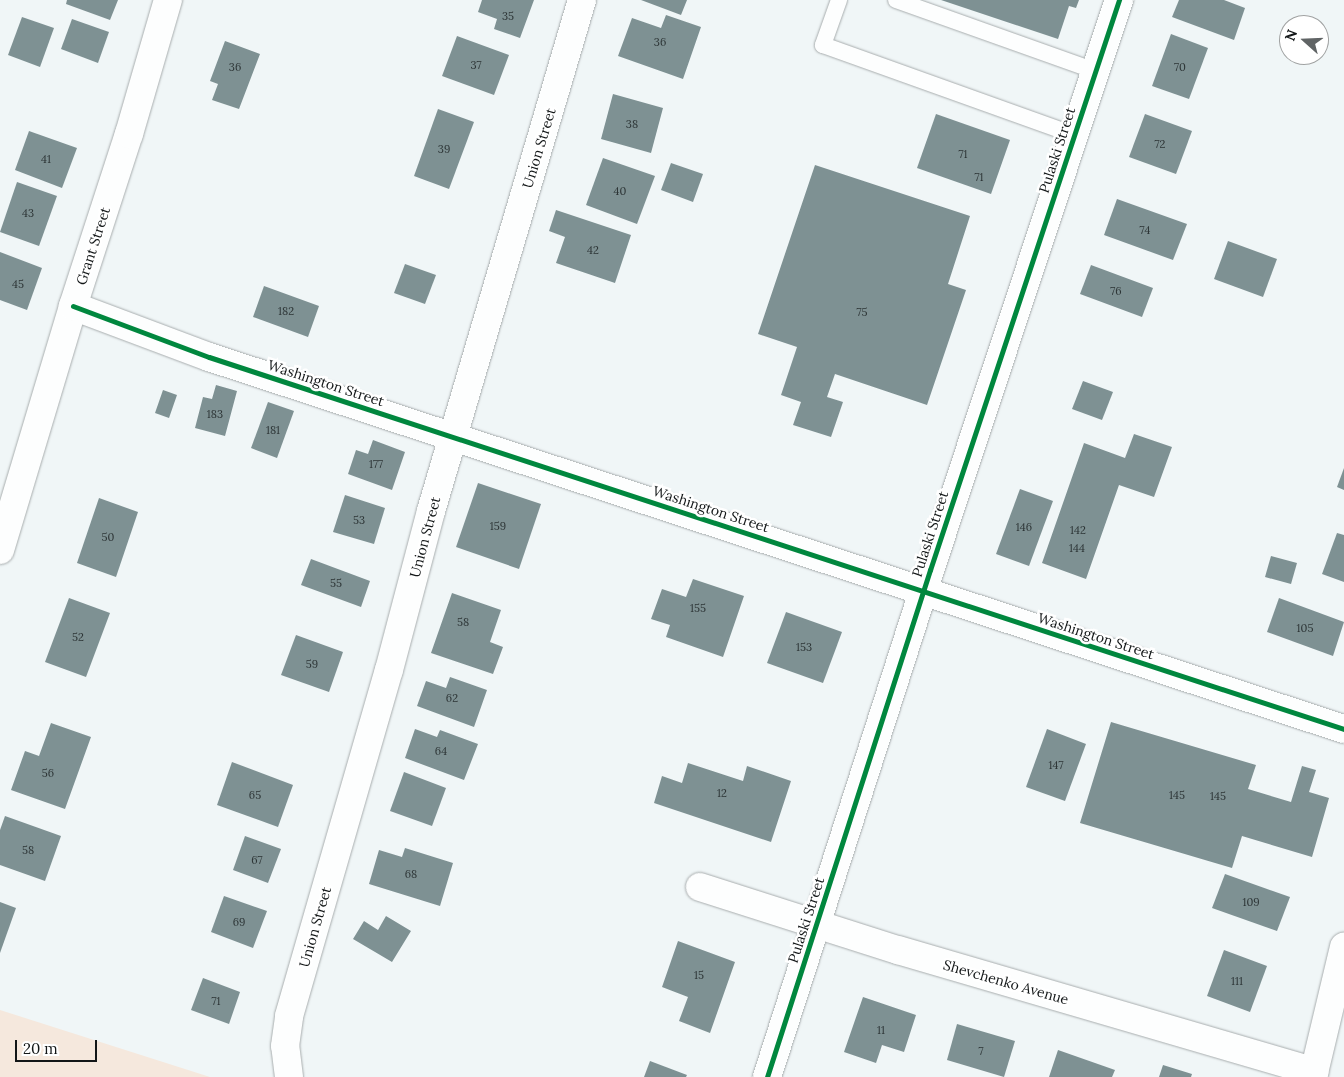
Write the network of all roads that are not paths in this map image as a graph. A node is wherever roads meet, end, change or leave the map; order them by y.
1 (168, 0) edge
2 (582, 0) edge
3 (839, 0) edge
4 (896, 0) edge
5 (1119, 0) edge
6 (1095, 71) junction
7 (1074, 135) junction
8 (73, 306) junction
9 (454, 436) junction
10 (0, 550) edge
11 (924, 591) junction
12 (1344, 729) edge
13 (700, 887) dead end
14 (817, 923) junction
15 (1344, 947) edge
16 (1314, 1074) edge
17 (289, 1077) edge
18 (767, 1077) edge

1 - 8 street, Grant Street
2 - 9 street, Union Street
3 - 7 lane
4 - 6 lane
5 - 6 street, Pulaski Street
6 - 7 street, Pulaski Street
7 - 11 street, Pulaski Street
8 - 9 street, Washington Street
8 - 10 street, Grant Street
9 - 11 street, Washington Street
9 - 17 street, Union Street
11 - 12 street, Washington Street
11 - 14 street, Pulaski Street
13 - 14 street, Shevchenko Avenue
14 - 16 street, Shevchenko Avenue
14 - 18 street, Pulaski Street
15 - 16 street

